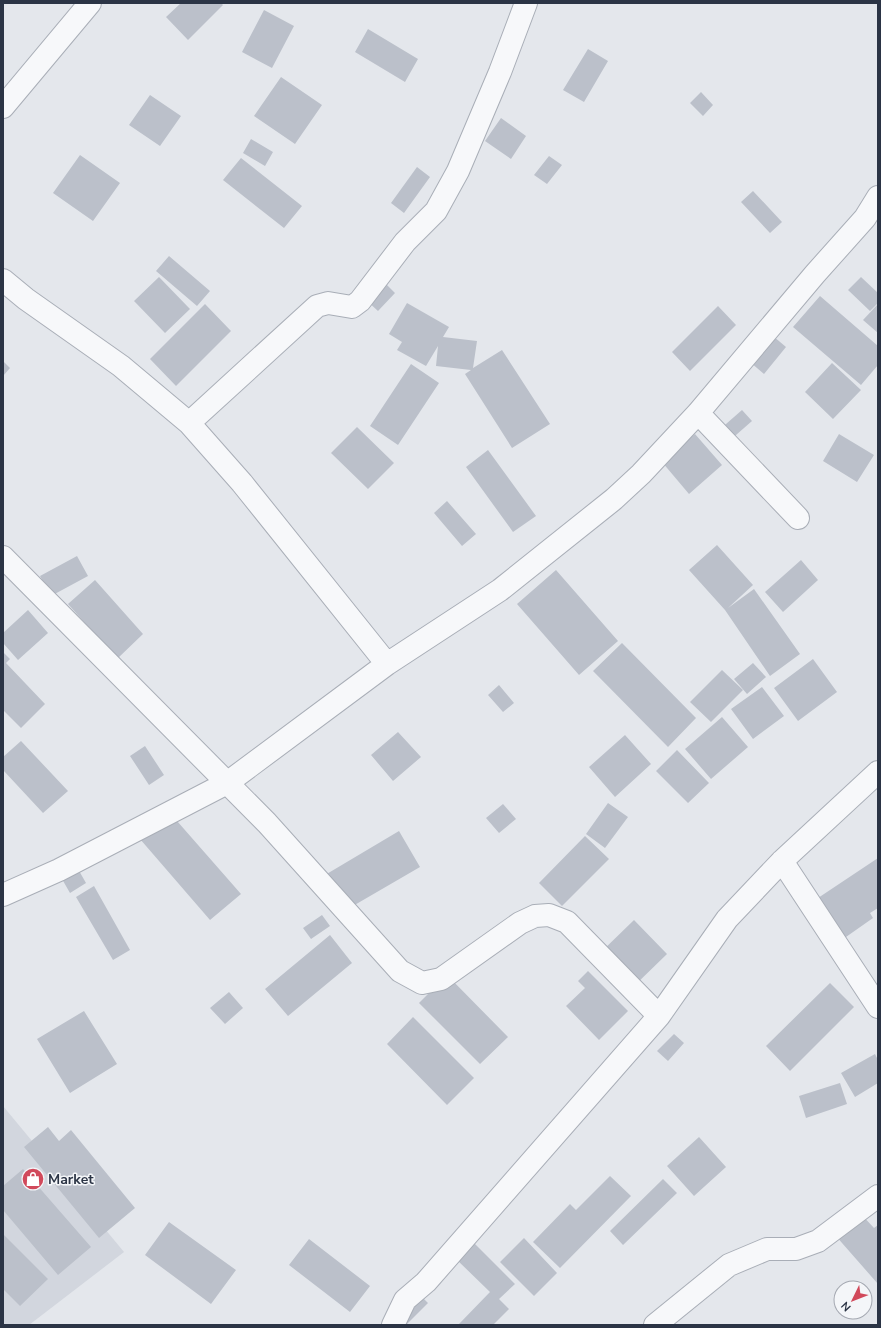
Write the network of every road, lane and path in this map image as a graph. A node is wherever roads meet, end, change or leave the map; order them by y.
1 (90, 3) edge
2 (526, 3) edge
3 (3, 107) edge
4 (878, 197) edge
5 (3, 280) edge
6 (698, 412) junction
7 (189, 423) junction
8 (798, 518) dead end
9 (3, 557) edge
10 (387, 664) junction
11 (878, 772) edge
12 (228, 783) junction
13 (782, 861) junction
14 (3, 895) edge
15 (878, 1007) edge
16 (659, 1016) junction
17 (878, 1196) edge
18 (393, 1325) edge
19 (655, 1325) edge

1 - 3 street
2 - 7 street
4 - 6 street
5 - 7 street
6 - 8 street
6 - 10 street
7 - 10 street
9 - 12 street
10 - 12 street
11 - 13 street
12 - 14 street
12 - 16 street
13 - 15 street
13 - 16 street
16 - 18 street
17 - 19 street

